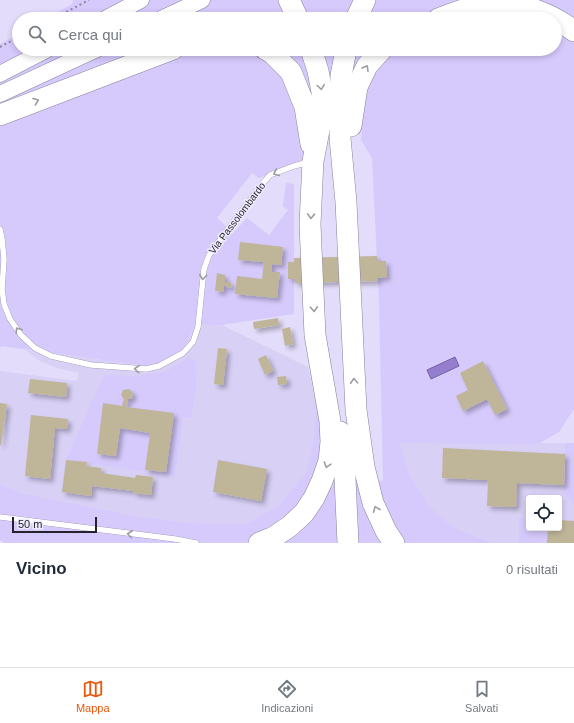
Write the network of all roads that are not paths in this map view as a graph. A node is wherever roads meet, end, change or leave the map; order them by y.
1 (141, 0) edge
2 (202, 0) edge
3 (365, 0) edge
4 (452, 0) edge
5 (118, 12) edge
6 (176, 12) edge
7 (359, 12) edge
8 (437, 12) edge
9 (456, 12) edge
10 (540, 12) edge
11 (562, 22) edge
12 (574, 31) edge
13 (35, 56) edge
14 (82, 56) edge
15 (155, 56) edge
16 (275, 56) edge
17 (314, 56) edge
18 (344, 56) edge
19 (376, 56) edge
20 (0, 74) edge
21 (0, 94) edge
22 (0, 115) edge
23 (313, 161) junction
24 (346, 202) junction
25 (0, 229) edge
26 (315, 335) junction
27 (356, 410) junction
28 (0, 517) edge
29 (196, 543) edge
30 (259, 543) edge
31 (348, 543) edge
32 (358, 543) edge
33 (394, 543) edge

1 - 5 main road
2 - 6 main road
3 - 7 highway
4 - 8 highway
9 - 10 highway
11 - 12 highway
13 - 20 main road
14 - 21 main road
22 -> 15 highway
16 - 23 highway
17 -> 23 highway
18 - 24 highway
24 -> 19 highway
23 -> 25 lane, Via Passolombardo
23 -> 26 highway
27 -> 24 highway
26 -> 30 highway
26 - 31 highway
27 - 32 highway
33 -> 27 highway
29 -> 28 lane

